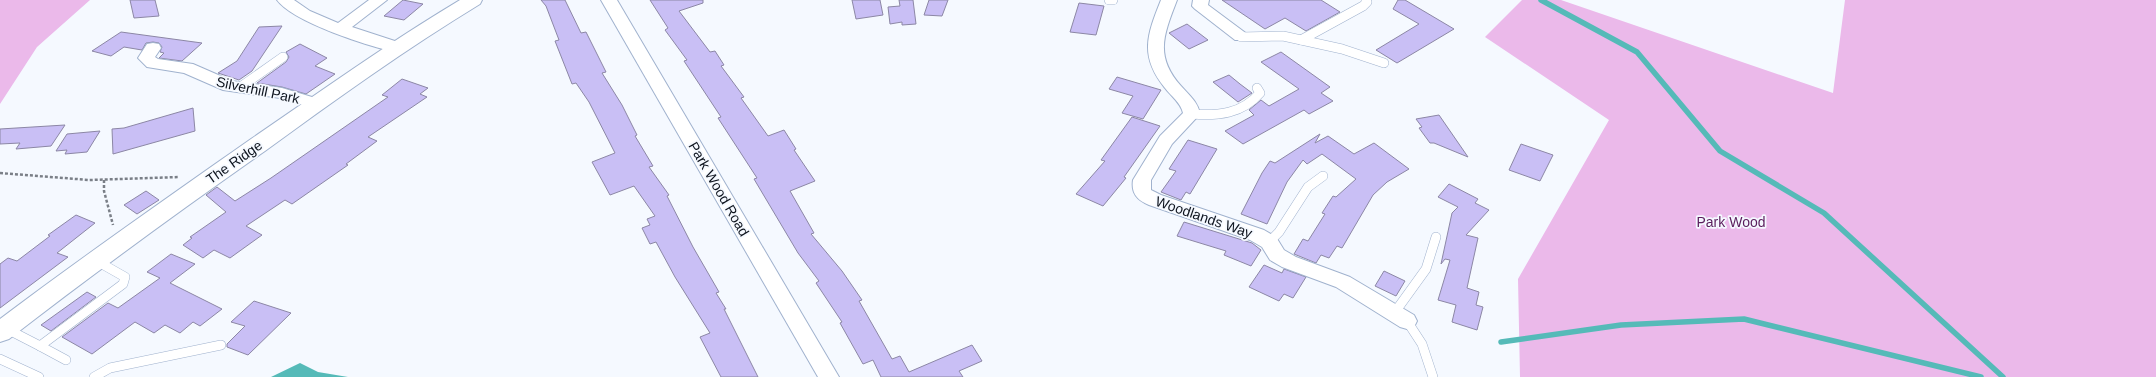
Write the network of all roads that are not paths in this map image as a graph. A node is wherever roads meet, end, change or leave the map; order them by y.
1 (285, 0) edge
2 (379, 0) edge
3 (473, 0) edge
4 (609, 0) edge
5 (1109, 0) edge
6 (1113, 0) edge
7 (1169, 0) edge
8 (1201, 0) edge
9 (1366, 0) edge
10 (341, 28) junction
11 (1241, 37) joint
12 (1301, 40) junction
13 (153, 48) dead end
14 (398, 48) junction
15 (283, 57) dead end
16 (1384, 63) dead end
17 (239, 88) junction
18 (1257, 88) dead end
19 (316, 104) junction
20 (1192, 114) junction
21 (1323, 176) dead end
22 (1436, 238) dead end
23 (1269, 242) junction
24 (95, 260) junction
25 (1401, 317) junction
26 (3, 330) edge
27 (221, 345) dead end
28 (40, 346) junction
29 (0, 359) edge
30 (66, 360) dead end
31 (39, 377) edge
32 (94, 377) edge
33 (829, 377) edge
34 (1433, 377) edge

1 - 10 street
2 - 10 street
3 - 14 main road, The Ridge
4 - 33 street, Park Wood Road
5 - 6 lane
7 - 20 street
8 - 11 street
9 - 12 lane
10 - 14 street
11 - 12 lane
12 - 16 lane
13 - 17 street, Silverhill Park
14 - 19 main road, The Ridge
15 - 17 lane
17 - 19 street, Silverhill Park
18 - 20 lane
19 - 24 main road, The Ridge
20 - 23 street, Woodlands Way
21 - 23 lane
22 - 25 lane
23 - 25 street, Woodlands Way
24 - 26 main road, The Ridge
24 - 28 lane
25 - 34 lane
26 - 28 lane
27 - 32 lane
28 - 30 lane
29 - 31 lane

